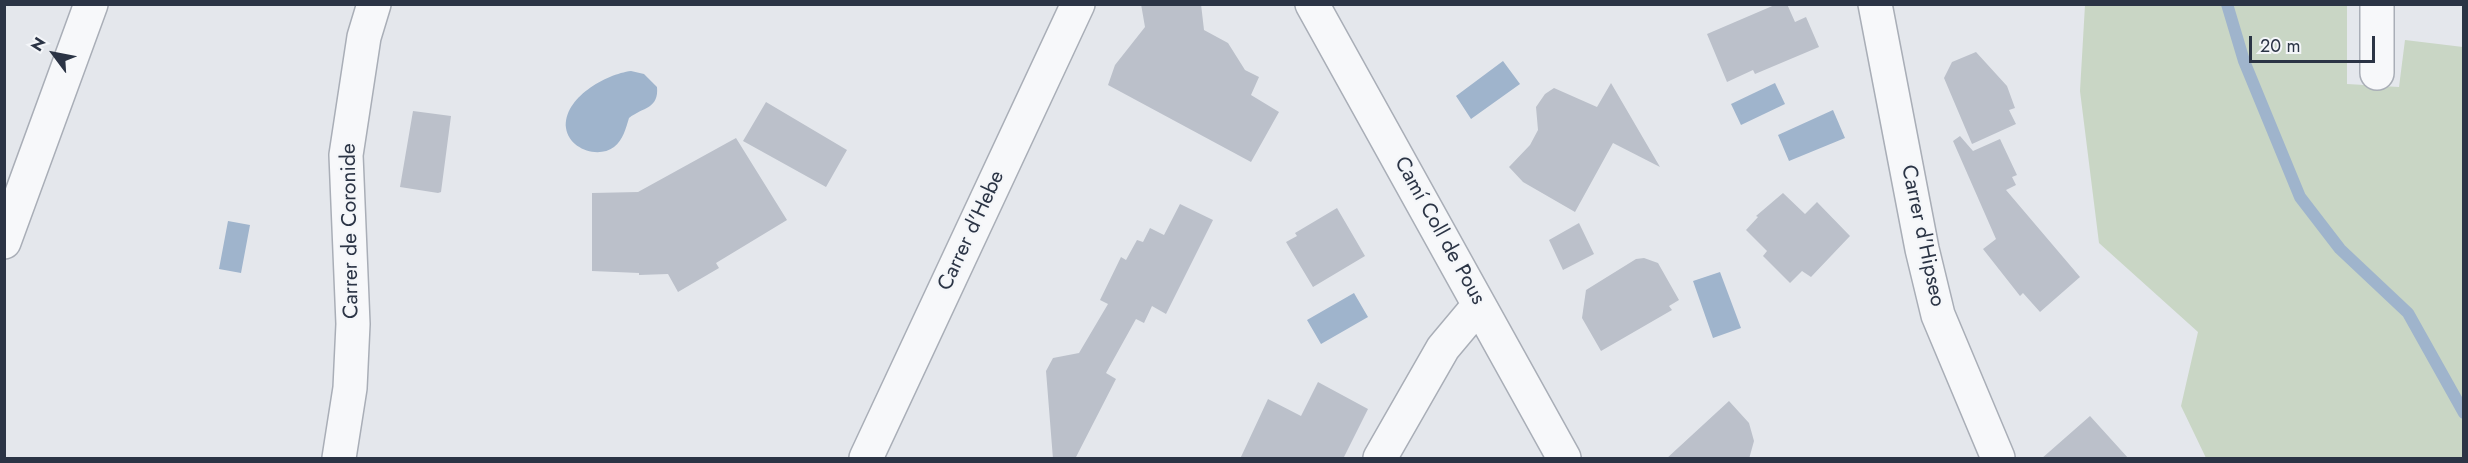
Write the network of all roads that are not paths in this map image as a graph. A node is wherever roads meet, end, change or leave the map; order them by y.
1 (92, 4) edge
2 (374, 4) edge
3 (1078, 4) edge
4 (1312, 4) edge
5 (1875, 4) edge
6 (2377, 4) edge
7 (2377, 73) dead end
8 (4, 242) edge
9 (1479, 304) junction
10 (339, 459) edge
11 (866, 459) edge
12 (1380, 459) edge
13 (1564, 459) edge
14 (1998, 459) edge

1 - 8 street
2 - 10 street, Carrer de Coronide
3 - 11 street, Carrer d'Hebe
4 - 9 street, Camí Coll de Pous
5 - 14 street, Carrer d'Hipseo
6 - 7 street
9 - 12 street
9 - 13 street, Camí Coll de Pous

